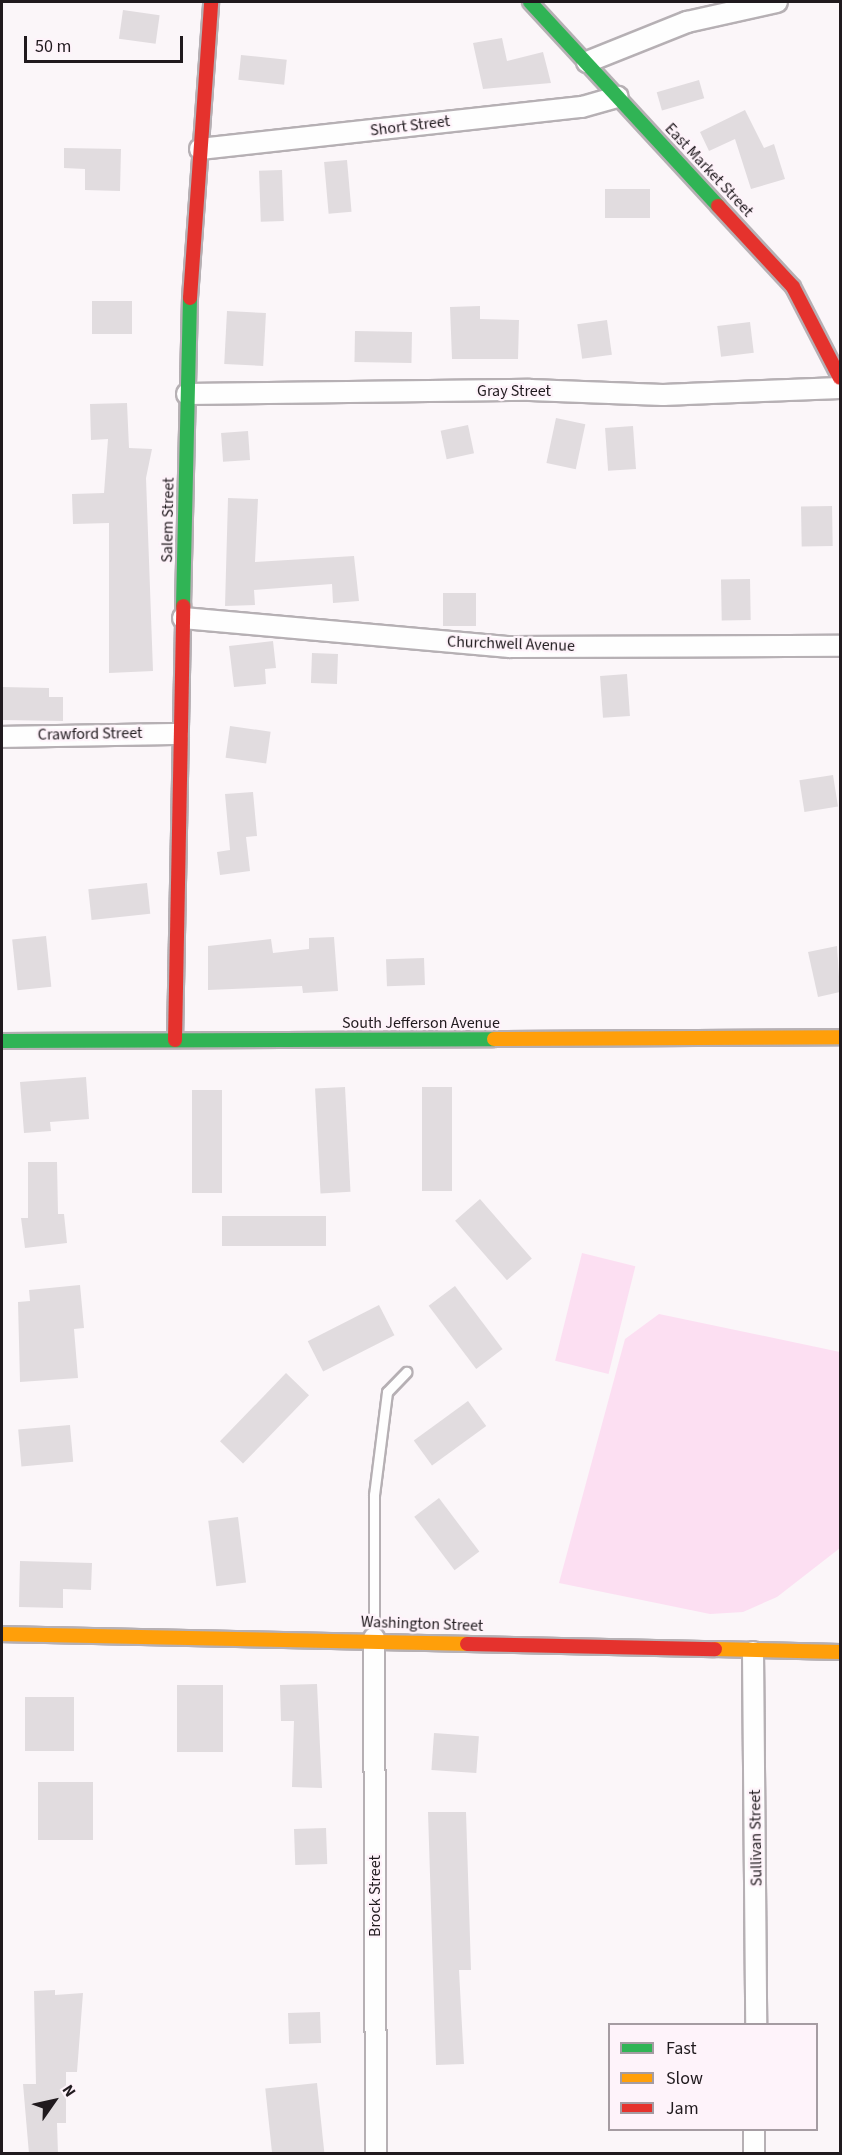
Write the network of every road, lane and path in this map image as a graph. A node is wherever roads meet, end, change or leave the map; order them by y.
1 (211, 2) edge
2 (530, 2) edge
3 (777, 2) edge
4 (587, 62) junction
5 (618, 97) junction
6 (200, 149) junction
7 (840, 378) edge
8 (840, 388) edge
9 (187, 394) junction
10 (183, 618) junction
11 (840, 646) edge
12 (178, 734) junction
13 (2, 736) edge
14 (840, 1037) edge
15 (175, 1040) junction
16 (2, 1041) edge
17 (406, 1372) dead end
18 (2, 1634) edge
19 (374, 1638) junction
20 (753, 1652) junction
21 (840, 1652) edge
22 (756, 2023) edge
23 (754, 2131) edge
24 (376, 2154) edge
25 (754, 2154) edge

1 - 6 street, Salem Street
2 - 4 street, East Market Street
3 - 4 street
4 - 5 street, East Market Street
5 - 6 street, Short Street
5 - 7 street, East Market Street
6 - 9 street, Salem Street
8 - 9 street, Gray Street
9 - 10 street, Salem Street
10 - 11 street, Churchwell Avenue
10 - 12 street, Salem Street
12 - 13 street, Crawford Street
12 - 15 street, Salem Street
14 - 15 street, South Jefferson Avenue
15 - 16 street, South Jefferson Avenue
17 - 19 lane
18 - 19 street, Washington Street
19 - 20 street, Washington Street
19 - 24 street, Brock Street
20 - 21 street, Washington Street
20 - 22 street, Sullivan Street
23 - 25 street

